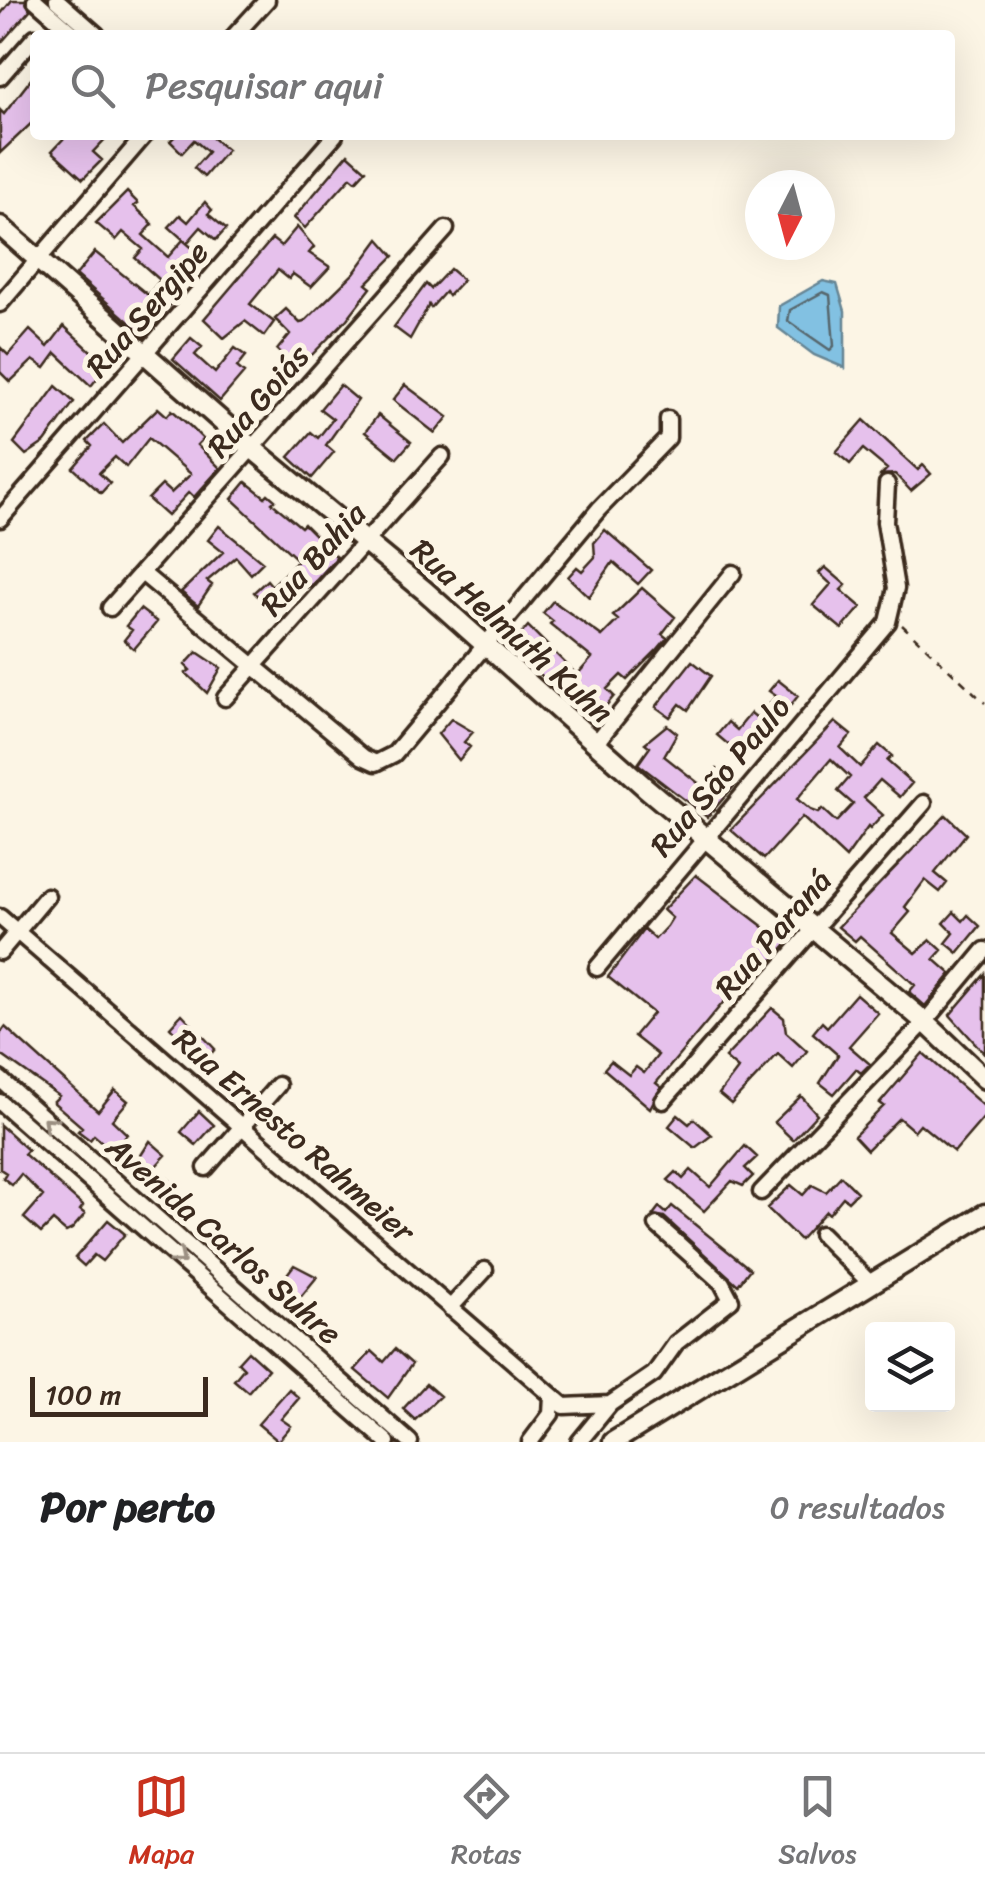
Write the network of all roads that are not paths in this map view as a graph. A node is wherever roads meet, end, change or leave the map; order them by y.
1 (35, 0) edge
2 (268, 0) edge
3 (59, 8) edge
4 (41, 30) edge
5 (72, 30) edge
6 (90, 30) edge
7 (240, 30) edge
8 (30, 43) edge
9 (0, 77) edge
10 (141, 140) edge
11 (332, 140) edge
12 (0, 226) edge
13 (446, 228) dead end
14 (39, 259) junction
15 (0, 304) edge
16 (143, 355) junction
17 (668, 419) dead end
18 (253, 450) junction
19 (442, 456) dead end
20 (887, 484) dead end
21 (0, 518) edge
22 (364, 541) junction
23 (142, 572) junction
24 (733, 573) dead end
25 (110, 608) dead end
26 (484, 647) junction
27 (253, 668) junction
28 (225, 698) dead end
29 (595, 744) junction
30 (924, 803) dead end
31 (704, 836) junction
32 (47, 896) dead end
33 (0, 917) edge
34 (814, 930) junction
35 (17, 932) junction
36 (985, 950) edge
37 (0, 952) edge
38 (597, 968) dead end
39 (925, 1022) junction
40 (0, 1079) edge
41 (985, 1080) edge
42 (278, 1085) dead end
43 (663, 1101) dead end
44 (0, 1102) edge
45 (243, 1126) junction
46 (206, 1168) dead end
47 (762, 1192) dead end
48 (984, 1214) edge
49 (158, 1217) junction
50 (657, 1225) dead end
51 (147, 1230) junction
52 (821, 1234) dead end
53 (485, 1270) dead end
54 (871, 1284) junction
55 (450, 1308) junction
56 (552, 1396) junction
57 (610, 1404) junction
58 (387, 1442) edge
59 (410, 1442) edge
60 (530, 1442) edge
61 (579, 1442) edge
62 (613, 1442) edge

1 - 3 street
2 - 7 street
3 - 4 street
3 - 5 street
3 - 6 street
8 - 9 street
10 - 14 street
11 - 16 street, Rua Sergipe
12 - 14 main road, Rua Helmuth Kuhn
13 - 18 street, Rua Goiás
14 - 15 street
14 - 16 main road, Rua Helmuth Kuhn
16 - 18 main road, Rua Helmuth Kuhn
16 - 21 street, Rua Sergipe
17 - 26 street
18 - 22 main road, Rua Helmuth Kuhn
18 - 23 street, Rua Goiás
19 - 22 street, Rua Bahia
20 - 31 street, Rua São Paulo
22 - 26 main road, Rua Helmuth Kuhn
22 - 27 street, Rua Bahia
23 - 25 street, Rua Goiás
23 - 27 street
24 - 29 street
26 - 27 street
26 - 29 main road, Rua Helmuth Kuhn
27 - 28 street, Rua Bahia
29 - 31 main road, Rua Helmuth Kuhn
30 - 34 street, Rua Paraná
31 - 34 main road, Rua Helmuth Kuhn
31 - 38 street, Rua São Paulo
32 - 35 street
33 - 35 street, Rua Ernesto Rahmeier
34 - 39 main road, Rua Helmuth Kuhn
34 - 43 street, Rua Paraná
35 - 37 street
35 - 45 street, Rua Ernesto Rahmeier
36 - 39 street
39 - 41 main road, Rua Helmuth Kuhn
39 - 47 street
49 -> 40 street, Avenida Carlos Suhre
42 - 45 street
44 - 51 street, Avenida Carlos Suhre
45 - 46 street
45 - 55 street, Rua Ernesto Rahmeier
48 - 54 main road
49 - 51 street
49 - 59 street, Avenida Carlos Suhre
50 - 57 street
51 -> 58 street, Avenida Carlos Suhre
52 - 54 street
53 - 55 street
54 - 62 main road
55 - 56 street, Rua Ernesto Rahmeier
56 - 57 street
56 - 60 street
57 - 61 street

